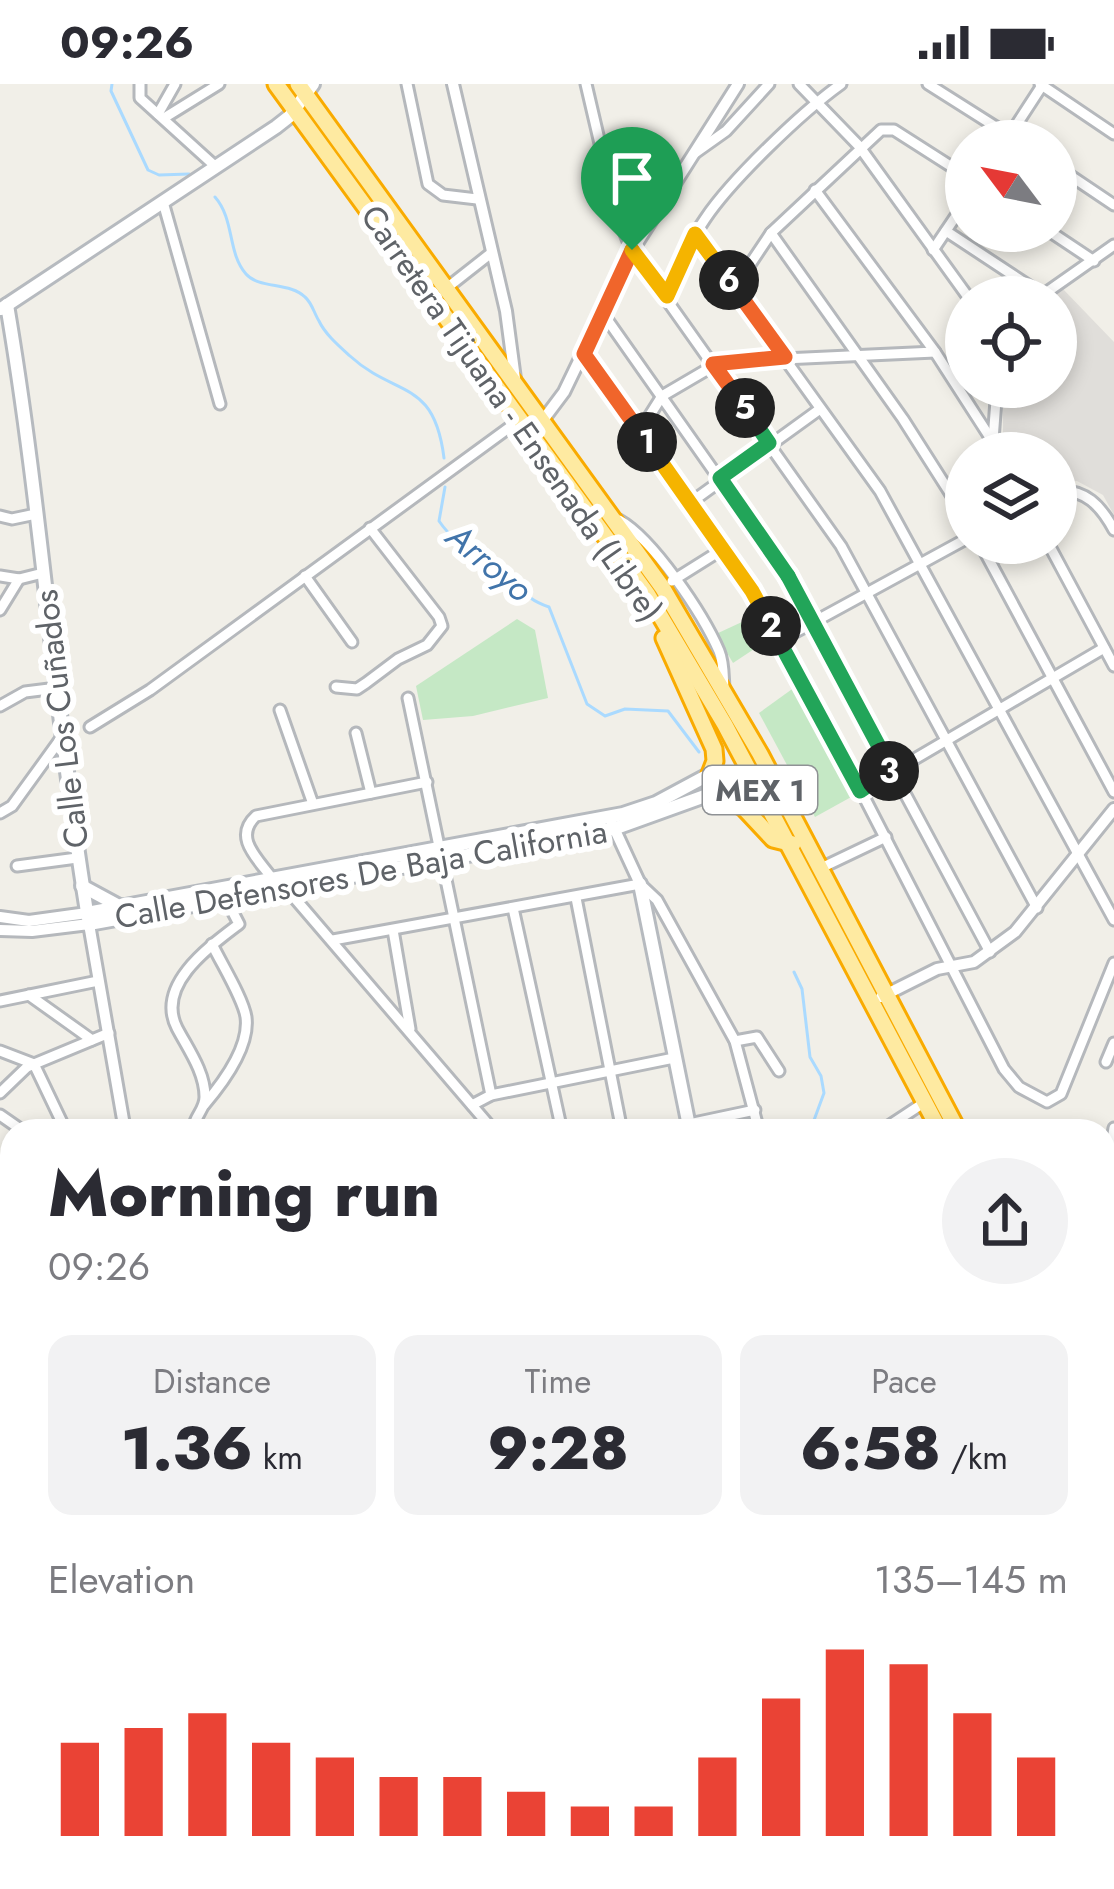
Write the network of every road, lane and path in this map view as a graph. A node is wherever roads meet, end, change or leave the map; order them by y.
1 (140, 84) edge
2 (175, 84) edge
3 (219, 84) edge
4 (276, 84) edge
5 (407, 84) edge
6 (453, 84) edge
7 (586, 84) edge
8 (738, 84) edge
9 (769, 84) edge
10 (799, 84) edge
11 (841, 84) edge
12 (928, 84) edge
13 (1042, 84) edge
14 (305, 87) edge
15 (818, 101) junction
16 (295, 110) junction
17 (161, 116) junction
18 (982, 120) edge
19 (1022, 120) edge
20 (1114, 134) edge
21 (860, 146) junction
22 (691, 156) junction
23 (945, 163) edge
24 (216, 167) junction
25 (1077, 180) edge
26 (815, 190) junction
27 (477, 199) junction
28 (164, 202) junction
29 (1114, 205) edge
30 (771, 233) junction
31 (945, 233) edge
32 (695, 234) junction
33 (1114, 245) edge
34 (632, 250) junction
35 (934, 250) junction
36 (1077, 250) edge
37 (977, 252) edge
38 (490, 254) junction
39 (1094, 261) junction
40 (953, 276) edge
41 (1012, 276) edge
42 (1072, 276) edge
43 (448, 287) junction
44 (734, 287) junction
45 (667, 296) junction
46 (3, 307) edge
47 (604, 315) junction
48 (0, 335) edge
49 (935, 352) junction
50 (15, 354) junction
51 (584, 354) junction
52 (856, 354) junction
53 (785, 357) junction
54 (713, 364) junction
55 (515, 382) junction
56 (662, 396) junction
57 (220, 404) dead end
58 (820, 409) junction
59 (521, 419) junction
60 (543, 420) junction
61 (640, 431) junction
62 (988, 432) edge
63 (769, 443) junction
64 (562, 448) junction
65 (554, 465) junction
66 (720, 478) junction
67 (945, 485) edge
68 (1077, 493) edge
69 (690, 503) junction
70 (36, 514) junction
71 (0, 515) edge
72 (370, 528) junction
73 (1114, 530) edge
74 (723, 549) junction
75 (945, 550) edge
76 (922, 562) junction
77 (991, 564) edge
78 (1059, 564) edge
79 (43, 573) junction
80 (0, 576) edge
81 (305, 576) junction
82 (19, 580) junction
83 (668, 583) junction
84 (867, 592) junction
85 (0, 610) edge
86 (815, 622) junction
87 (667, 631) junction
88 (779, 641) junction
89 (352, 642) dead end
90 (1105, 648) junction
91 (1114, 666) edge
92 (713, 678) junction
93 (1053, 680) junction
94 (336, 687) dead end
95 (56, 688) junction
96 (725, 694) junction
97 (408, 698) dead end
98 (0, 706) edge
99 (999, 709) junction
100 (280, 710) dead end
101 (90, 727) dead end
102 (356, 733) dead end
103 (62, 737) junction
104 (947, 740) junction
105 (891, 769) junction
106 (710, 774) junction
107 (427, 782) junction
108 (860, 791) junction
109 (716, 792) junction
110 (1114, 792) edge
111 (371, 793) junction
112 (313, 804) junction
113 (1114, 809) edge
114 (0, 813) edge
115 (612, 823) junction
116 (886, 837) junction
117 (790, 845) junction
118 (441, 853) junction
119 (1078, 855) junction
120 (77, 858) junction
121 (17, 866) dead end
122 (821, 868) junction
123 (280, 880) junction
124 (640, 884) junction
125 (82, 886) junction
126 (576, 898) junction
127 (226, 899) junction
128 (841, 905) junction
129 (121, 907) junction
130 (513, 908) junction
131 (1037, 908) junction
132 (0, 917) edge
133 (88, 918) junction
134 (455, 919) junction
135 (1114, 920) edge
136 (31, 926) junction
137 (0, 930) edge
138 (393, 930) junction
139 (333, 940) junction
140 (212, 944) junction
141 (990, 952) junction
142 (1114, 963) edge
143 (954, 966) junction
144 (98, 982) junction
145 (1109, 987) edge
146 (28, 995) junction
147 (880, 998) junction
148 (0, 1001) edge
149 (109, 1033) junction
150 (411, 1034) junction
151 (92, 1040) junction
152 (735, 1041) junction
153 (1114, 1042) edge
154 (0, 1051) edge
155 (674, 1058) junction
156 (1106, 1062) dead end
157 (34, 1064) junction
158 (610, 1071) junction
159 (779, 1071) dead end
160 (553, 1082) junction
161 (0, 1093) edge
162 (491, 1096) junction
163 (925, 1102) junction
164 (204, 1105) junction
165 (472, 1105) junction
166 (754, 1110) junction
167 (61, 1119) edge
168 (123, 1119) edge
169 (194, 1119) edge
170 (484, 1119) edge
171 (560, 1119) edge
172 (620, 1119) edge
173 (687, 1119) edge
174 (722, 1119) edge
175 (756, 1119) edge
176 (899, 1119) edge
177 (934, 1119) edge
178 (951, 1119) edge

1 - 17 street
2 - 17 street
3 - 17 street
4 - 16 highway, Carretera Tijuana - Ensenada (Libre) / MEX 1
5 - 27 street
6 - 27 street
7 - 34 street
8 - 22 street
9 - 22 street
10 - 15 street
11 - 15 street
12 - 18 street
13 - 19 street
13 - 20 street
14 - 16 main road
14 - 43 highway, Carretera Tijuana - Ensenada (Libre) / MEX 1
15 - 21 street
15 - 32 street
16 - 24 main road
16 - 59 highway, Carretera Tijuana - Ensenada (Libre) / MEX 1
17 - 24 street
21 - 23 street
21 - 26 street
21 - 35 street
22 - 34 street
24 - 28 main road
25 - 29 street
26 - 30 street
26 - 49 street
27 - 38 street
28 - 46 main road
28 - 57 street
30 - 44 street
30 - 52 street
31 - 35 street
32 - 44 street
32 - 45 street
33 - 39 street
34 - 45 street
34 - 47 street
35 - 40 street
36 - 39 street
37 - 41 street
38 - 43 street
38 - 55 street
39 - 42 street
43 - 55 highway, Carretera Tijuana - Ensenada (Libre) / MEX 1
44 - 53 street
45 - 54 street
46 - 50 main road, Calle Los Cuñados
47 - 51 street
47 - 56 street
48 - 50 main road
49 - 52 street
49 - 62 street
50 - 70 main road, Calle Los Cuñados
51 - 60 street
51 - 61 street
52 - 53 street
52 - 67 street
53 - 54 street
53 - 58 street
54 - 56 street
54 - 63 street
55 - 60 highway, Carretera Tijuana - Ensenada (Libre) / MEX 1
56 - 61 street
56 - 66 street
58 - 63 street
58 - 76 street
59 - 65 highway, Carretera Tijuana - Ensenada (Libre) / MEX 1
59 - 72 street
60 - 64 highway, Carretera Tijuana - Ensenada (Libre) / MEX 1
61 - 69 street
63 - 66 street
63 - 84 street
64 - 65 highway
64 - 83 highway, Carretera Tijuana - Ensenada (Libre) / MEX 1
65 - 87 highway, Carretera Tijuana - Ensenada (Libre) / MEX 1
66 - 69 street
66 - 86 street
68 - 73 street
69 - 74 street
70 - 71 street
70 - 79 main road, Calle Los Cuñados
72 - 81 street
72 - 94 street
74 - 83 street
74 - 88 street
75 - 76 street
76 - 84 street
76 - 99 street
77 - 93 street
78 - 90 street
79 - 82 street
79 - 95 main road, Calle Los Cuñados
80 - 82 street
81 - 89 street
81 - 101 street
82 - 85 street
83 - 92 highway, Carretera Tijuana - Ensenada (Libre) / MEX 1
83 - 96 street
84 - 86 street
84 - 104 street
86 - 88 street
86 - 105 street
87 - 92 highway
87 - 106 highway
87 - 117 highway, Carretera Tijuana - Ensenada (Libre) / MEX 1
88 - 108 street
90 - 91 street
90 - 93 street
92 - 96 highway, Carretera Tijuana - Ensenada (Libre) / MEX 1
93 - 99 street
93 - 110 street
95 - 98 street
95 - 103 main road, Calle Los Cuñados
96 - 122 highway, Carretera Tijuana - Ensenada (Libre) / MEX 1
97 - 107 street
99 - 104 street
99 - 119 street
100 - 112 street
102 - 111 street
103 - 114 street
103 - 120 main road, Calle Los Cuñados
104 - 105 street
104 - 131 street
105 - 108 street
105 - 141 street
106 - 109 highway
106 - 115 main road, Calle Defensores De Baja California
107 - 111 street
107 - 118 street
108 - 116 street
109 - 115 main road, Calle Defensores De Baja California
109 - 117 highway
111 - 112 street
112 - 123 street
113 - 119 street
115 - 118 main road, Calle Defensores De Baja California
115 - 124 street
116 - 122 street
116 - 143 street
117 - 128 highway
117 - 147 highway, Carretera Tijuana - Ensenada (Libre) / MEX 1
118 - 123 main road, Calle Defensores De Baja California
118 - 134 street
119 - 131 street
119 - 135 street
120 - 121 street
120 - 125 main road, Calle Los Cuñados
122 - 128 highway, Carretera Tijuana - Ensenada (Libre) / MEX 1
123 - 127 main road, Calle Defensores De Baja California
123 - 129 main road, Calle Defensores De Baja California
123 - 139 street
124 - 126 street
124 - 152 street
124 - 155 main road
125 - 129 main road
125 - 133 main road, Calle Los Cuñados
126 - 130 street
126 - 158 street
127 - 133 main road, Calle Defensores De Baja California
127 - 140 street
128 - 147 highway, Carretera Tijuana - Ensenada (Libre) / MEX 1
129 - 133 main road, Calle Defensores De Baja California
130 - 134 street
130 - 160 street
131 - 141 street
132 - 136 street, Calle Defensores De Baja California
133 - 136 street, Calle Defensores De Baja California
133 - 144 street, Calle Los Cuñados
134 - 138 street
134 - 162 street
136 - 137 street, Calle Defensores De Baja California
138 - 139 street
138 - 150 street
139 - 150 street
140 - 164 street
140 - 164 street
141 - 143 street
142 - 145 street
143 - 145 street
143 - 147 street
144 - 146 street
144 - 149 street, Calle Los Cuñados
146 - 148 street
146 - 151 street
147 - 163 highway, Carretera Tijuana - Ensenada (Libre) / MEX 1
147 - 178 highway, Carretera Tijuana - Ensenada (Libre) / MEX 1
149 - 151 street
149 - 168 street, Calle Los Cuñados
150 - 165 street
151 - 157 street
152 - 159 street
152 - 166 street
153 - 156 street
154 - 157 street
155 - 158 street
155 - 173 main road
157 - 161 street
157 - 167 street
158 - 160 street
158 - 172 street
160 - 162 street
160 - 171 street
162 - 165 street
163 - 176 street
163 - 177 highway, Carretera Tijuana - Ensenada (Libre) / MEX 1
164 - 169 street
165 - 170 street
166 - 174 street
166 - 175 street

